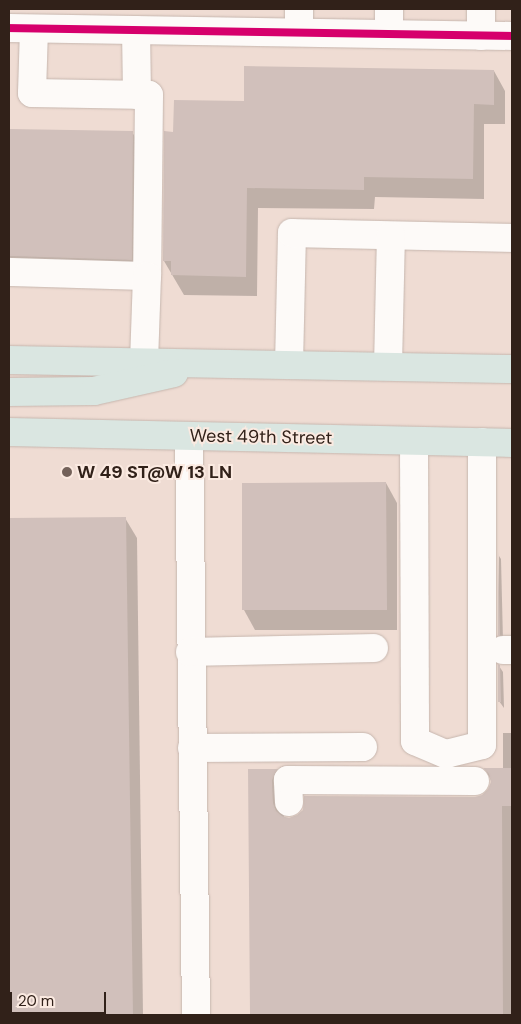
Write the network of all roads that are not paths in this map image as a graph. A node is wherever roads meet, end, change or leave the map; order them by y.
1 (481, 9) edge
2 (209, 20) edge
3 (299, 21) edge
4 (389, 21) edge
5 (21, 29) edge
6 (136, 30) junction
7 (481, 36) junction
8 (512, 36) edge
9 (137, 95) junction
10 (391, 236) junction
11 (512, 238) edge
12 (9, 272) edge
13 (147, 276) junction
14 (9, 360) edge
15 (144, 362) junction
16 (220, 363) junction
17 (289, 365) junction
18 (388, 366) junction
19 (512, 368) edge
20 (9, 392) edge
21 (9, 432) edge
22 (189, 436) junction
23 (414, 441) junction
24 (482, 442) junction
25 (512, 443) edge
26 (374, 648) dead end
27 (190, 652) junction
28 (363, 747) dead end
29 (192, 748) junction
30 (475, 781) dead end
31 (289, 802) dead end
32 (196, 1015) edge

1 - 7 street
2 - 3 street
2 - 6 street
3 - 4 street
4 - 7 street
5 - 6 street
5 - 9 street
6 - 9 street
7 - 8 street
9 - 13 street
10 - 11 street
10 - 17 street
10 - 18 street
12 - 13 street
13 - 15 street
14 - 15 main road
15 - 16 main road
16 - 17 main road
16 - 20 main road
17 - 18 main road
18 - 19 main road
21 - 22 main road, West 49th Street
22 - 23 main road, West 49th Street
22 - 27 street
23 - 24 main road, West 49th Street
23 - 24 street
24 - 25 main road, West 49th Street
26 - 27 street
27 - 29 street
28 - 29 street
29 - 32 street
30 - 31 street

